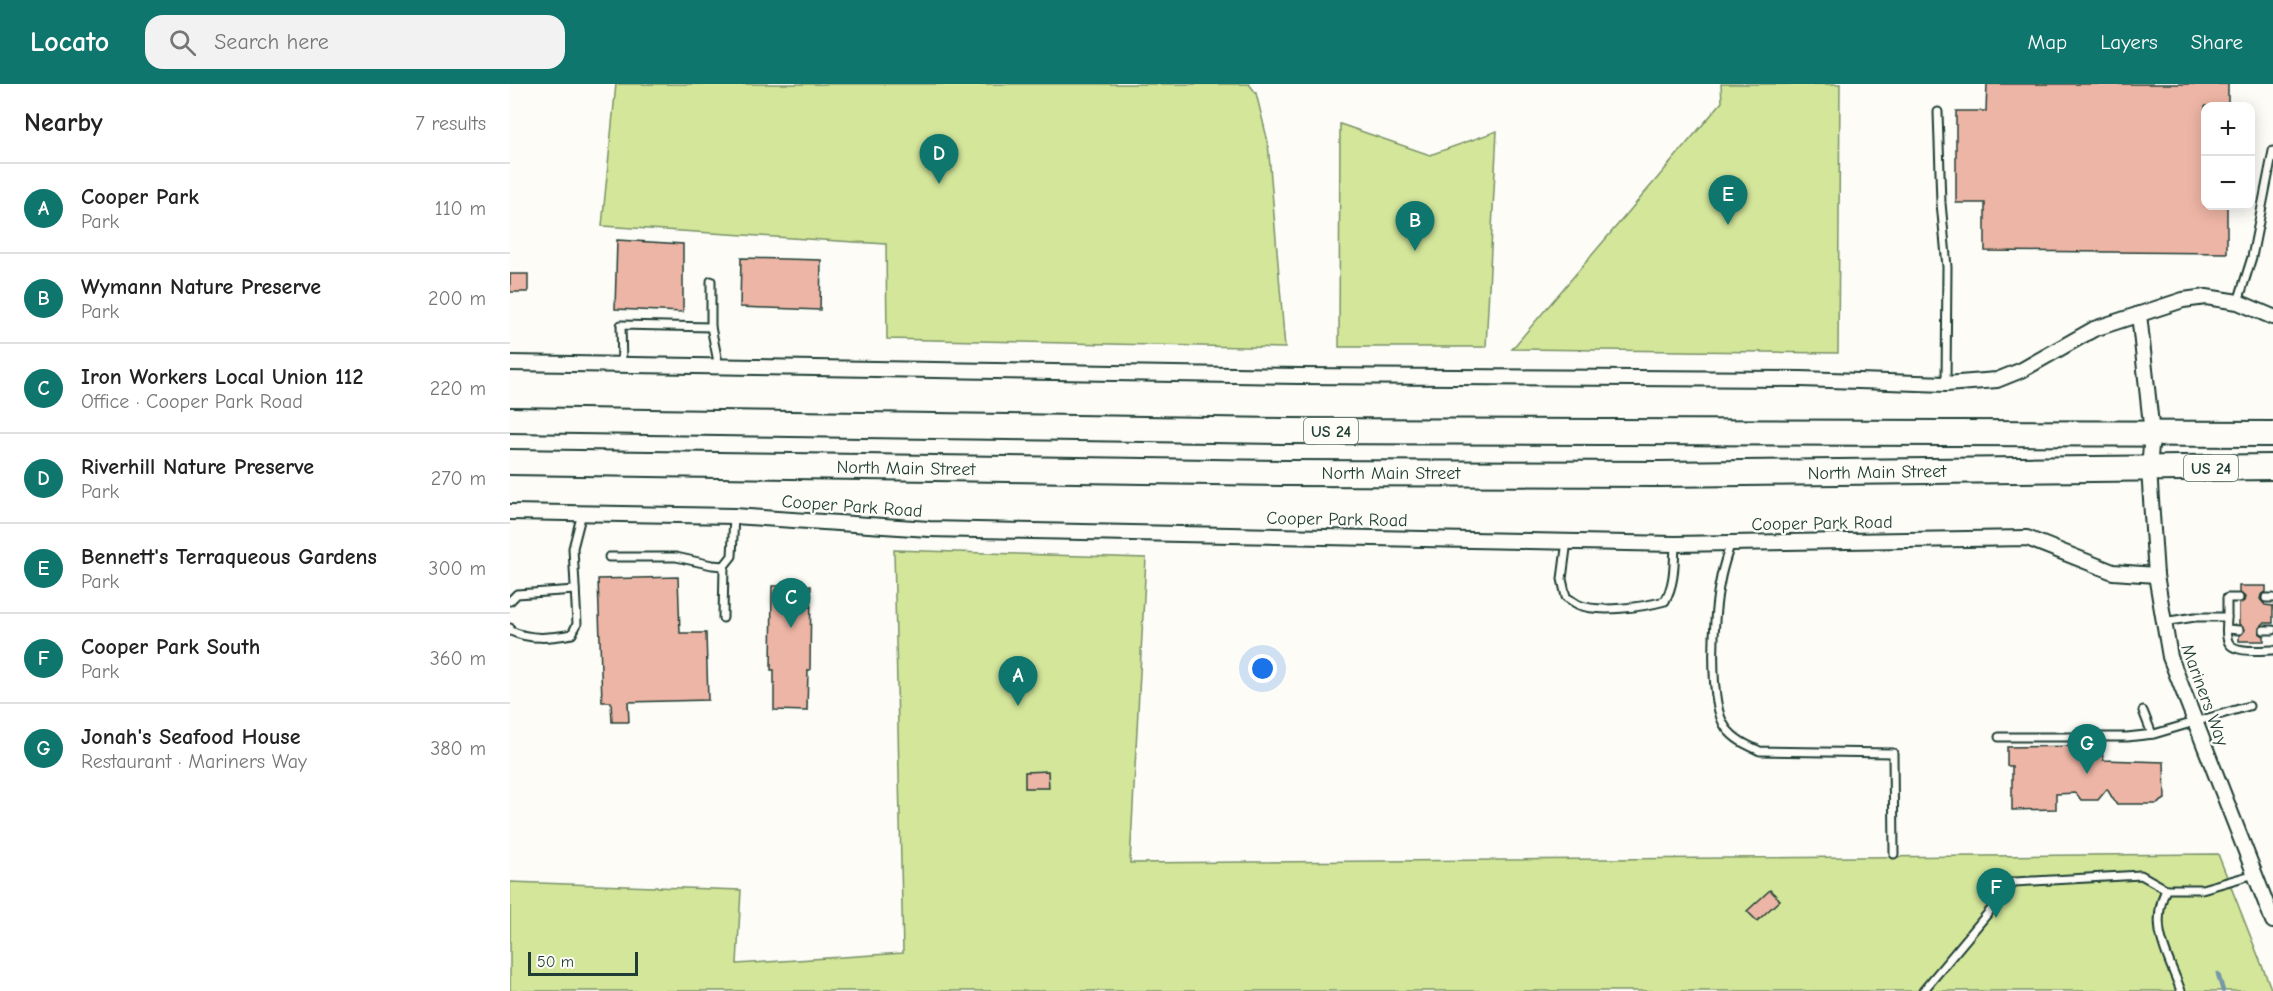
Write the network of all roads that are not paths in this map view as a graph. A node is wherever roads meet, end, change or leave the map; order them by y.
1 (1938, 111) dead end
2 (2273, 153) edge
3 (711, 281) dead end
4 (2238, 302) junction
5 (2139, 314) junction
6 (2273, 317) edge
7 (711, 327) junction
8 (510, 363) edge
9 (622, 365) junction
10 (719, 367) junction
11 (1946, 384) junction
12 (510, 420) edge
13 (2152, 434) junction
14 (2273, 434) edge
15 (510, 462) edge
16 (2273, 467) edge
17 (2149, 469) junction
18 (510, 512) edge
19 (582, 513) junction
20 (734, 516) junction
21 (1567, 541) junction
22 (1731, 542) junction
23 (1675, 544) junction
24 (609, 557) dead end
25 (724, 566) junction
26 (2156, 575) junction
27 (575, 590) junction
28 (2240, 598) dead end
29 (510, 601) edge
30 (2227, 617) junction
31 (723, 618) dead end
32 (2163, 622) junction
33 (510, 628) edge
34 (2227, 629) junction
35 (2239, 630) dead end
36 (2264, 630) dead end
37 (2273, 630) edge
38 (2273, 650) edge
39 (2249, 706) dead end
40 (2143, 711) dead end
41 (2195, 723) junction
42 (2152, 734) junction
43 (2000, 737) dead end
44 (1894, 854) dead end
45 (2255, 874) junction
46 (2166, 889) junction
47 (2272, 918) edge
48 (1923, 991) edge
49 (2181, 991) edge

1 - 11 lane
2 - 4 lane
3 - 7 lane
4 - 5 street
4 - 6 street
5 - 11 street
5 - 13 street, Mariners Way
7 - 9 lane
7 - 10 lane
8 - 9 street
9 - 10 street
10 - 11 street
12 - 13 highway, US 24
13 - 14 highway, US 24
13 - 17 street, Mariners Way
15 - 17 highway, North Main Street / US 24
16 - 17 highway, North Main Street / US 24
17 - 26 street, Mariners Way
18 - 19 street, Cooper Park Road
19 - 20 street, Cooper Park Road
19 - 27 lane
20 - 21 street, Cooper Park Road
20 - 25 lane
21 - 23 street, Cooper Park Road
21 - 23 lane
22 - 23 street, Cooper Park Road
22 - 26 street, Cooper Park Road
22 - 44 lane
24 - 25 lane
25 - 31 lane
26 - 32 street, Mariners Way
27 - 29 lane
27 - 33 lane
28 - 30 lane
30 - 32 lane
30 - 34 lane
32 - 41 street, Mariners Way
34 - 35 lane
34 - 38 lane
36 - 37 lane
39 - 41 lane
40 - 42 lane
41 - 42 lane
41 - 45 street, Mariners Way
42 - 43 lane
45 - 46 lane
45 - 47 street, Mariners Way
46 - 48 lane
46 - 49 lane

